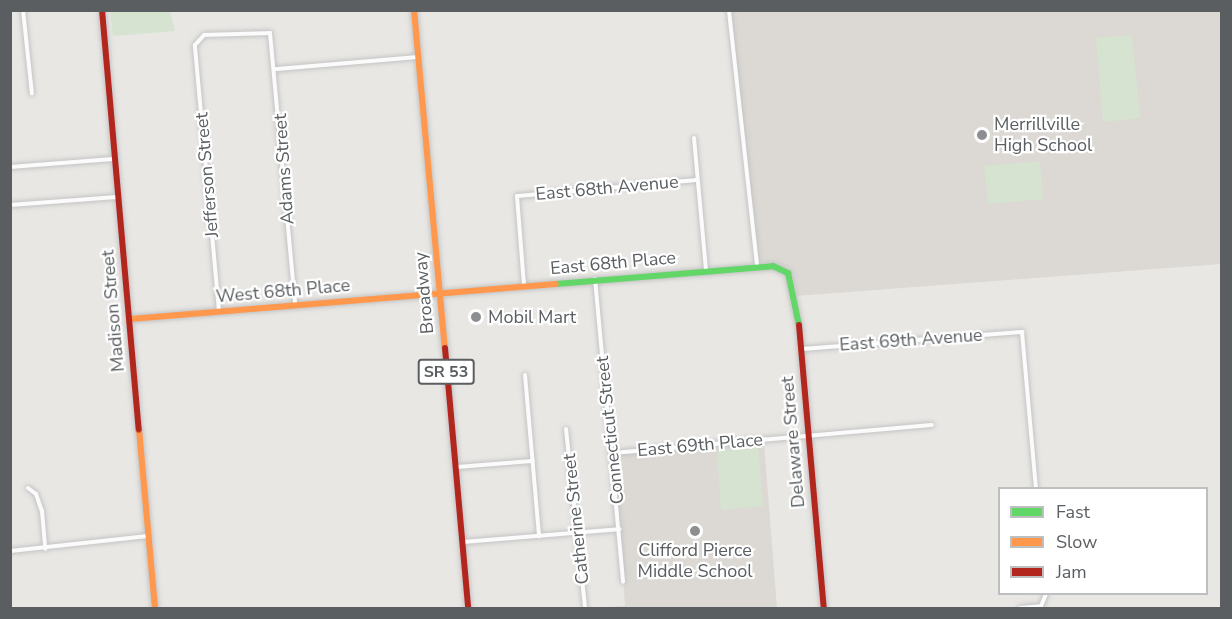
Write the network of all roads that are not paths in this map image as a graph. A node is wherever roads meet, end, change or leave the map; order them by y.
1 (23, 10) edge
2 (102, 10) edge
3 (414, 10) edge
4 (729, 11) edge
5 (197, 38) joint
6 (418, 57) junction
7 (276, 69) junction
8 (32, 94) dead end
9 (694, 138) dead end
10 (113, 159) junction
11 (10, 167) edge
12 (697, 180) junction
13 (117, 197) junction
14 (10, 205) edge
15 (757, 265) junction
16 (705, 270) junction
17 (788, 273) joint
18 (594, 278) junction
19 (524, 285) junction
20 (439, 293) junction
21 (295, 304) junction
22 (219, 312) junction
23 (130, 319) junction
24 (800, 349) junction
25 (525, 375) dead end
26 (932, 425) dead end
27 (566, 429) dead end
28 (807, 435) junction
29 (612, 453) junction
30 (533, 461) junction
31 (455, 467) junction
32 (1036, 487) edge
33 (28, 488) dead end
34 (619, 529) junction
35 (577, 533) junction
36 (148, 536) junction
37 (539, 536) junction
38 (462, 542) junction
39 (45, 549) junction
40 (10, 551) edge
41 (623, 582) dead end
42 (1046, 596) edge
43 (1023, 608) edge
44 (155, 609) edge
45 (468, 609) edge
46 (585, 609) edge
47 (824, 609) edge

1 - 8 street
2 - 10 street, Madison Street
3 - 6 street, Broadway / SR 53
4 - 15 street
5 - 7 street, Adams Street
5 - 22 street, Jefferson Street
6 - 7 street
6 - 20 street, Broadway / SR 53
7 - 21 street, Adams Street
9 - 12 street
10 - 11 street
10 - 13 street, Madison Street
12 - 16 street
12 - 19 street, East 68th Avenue
13 - 14 street
13 - 23 street, Madison Street
15 - 16 street, East 68th Place
15 - 17 street, East 68th Place
16 - 18 street, East 68th Place
17 - 24 street, Delaware Street
18 - 19 street, East 68th Place
18 - 29 street, Connecticut Street
19 - 20 street, East 68th Place
20 - 21 street, West 68th Place
20 - 31 street, Broadway / SR 53
21 - 22 street, West 68th Place
22 - 23 street, West 68th Place
23 - 36 street, Madison Street
24 - 28 street, Delaware Street
24 - 32 street, East 69th Avenue
25 - 30 street
26 - 28 street, East 69th Place
27 - 35 street, Catherine Street
28 - 29 street, East 69th Place
28 - 47 street, Delaware Street
29 - 34 street, Connecticut Street
30 - 31 street
30 - 37 street
31 - 38 street, Broadway / SR 53
33 - 39 street
34 - 35 street
34 - 41 street, Connecticut Street
35 - 37 street
35 - 46 street, Catherine Street
36 - 39 street
36 - 44 street, Madison Street
37 - 38 street
38 - 45 street, Broadway / SR 53
39 - 40 street
42 - 43 street

